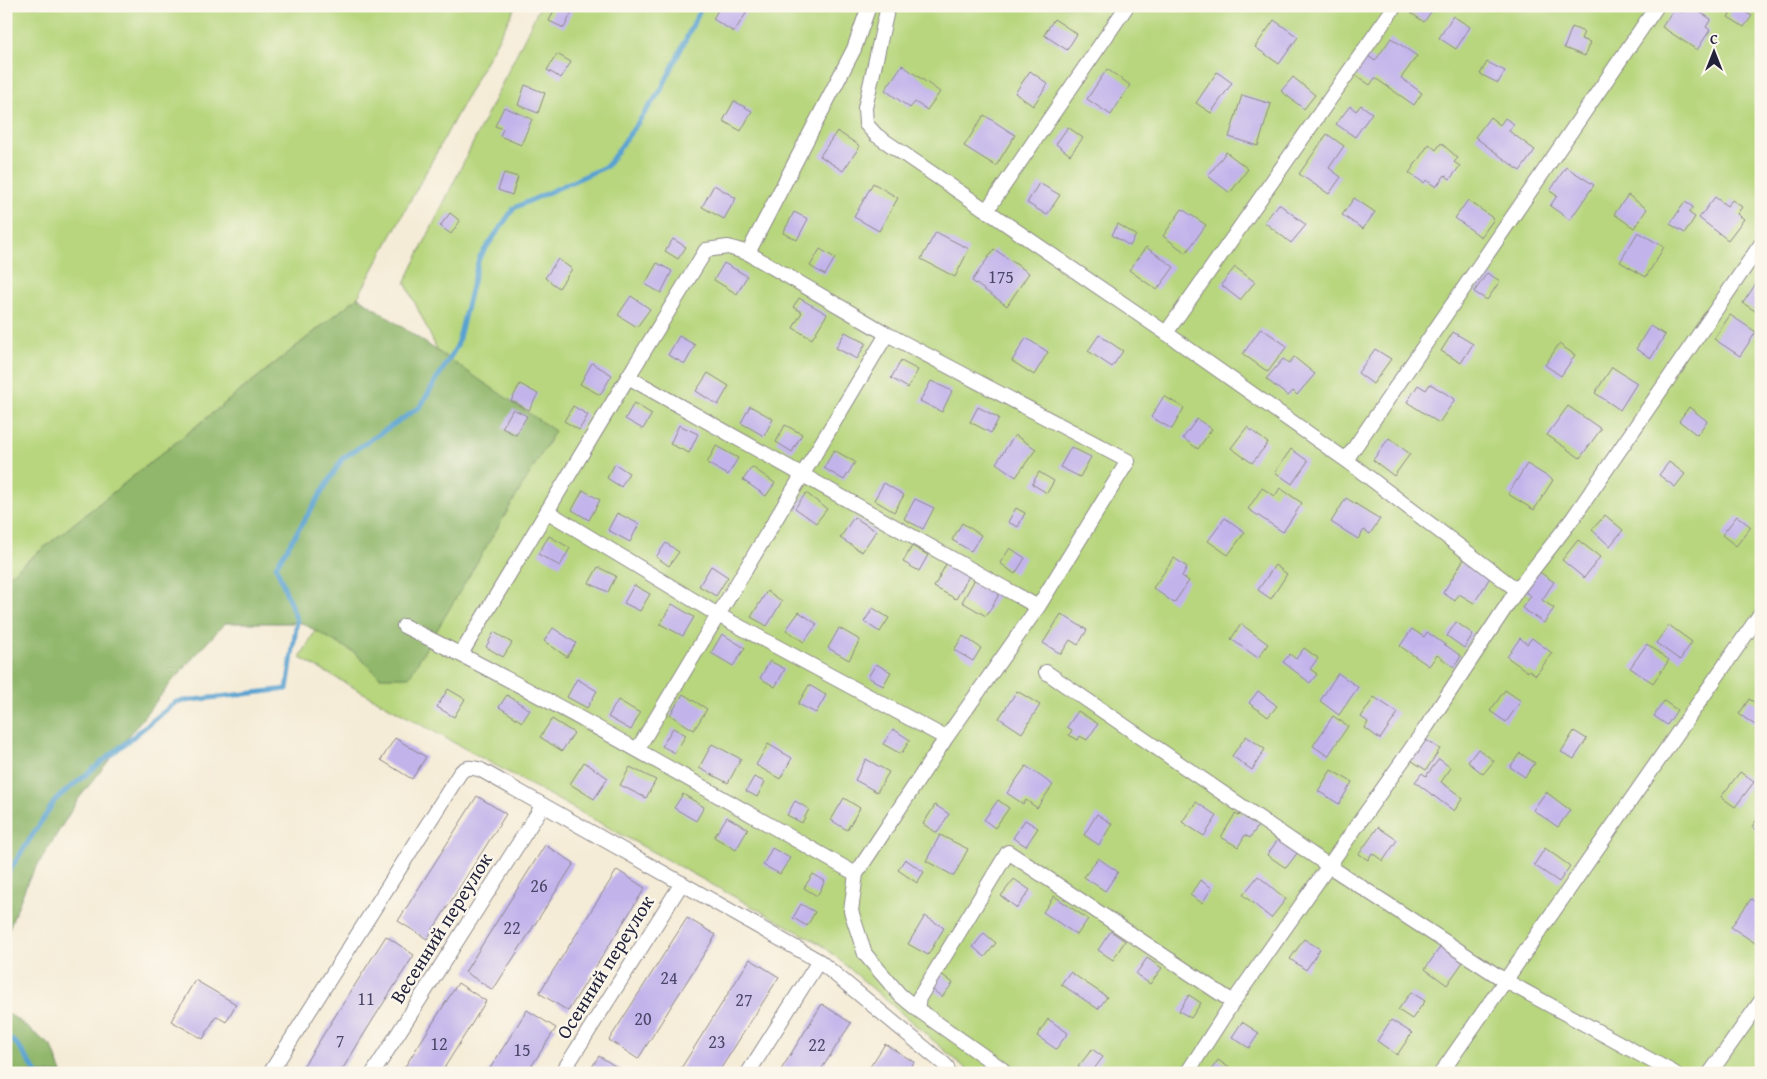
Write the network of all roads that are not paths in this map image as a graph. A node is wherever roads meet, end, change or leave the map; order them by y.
1 (870, 6) edge
2 (888, 6) edge
3 (1127, 6) edge
4 (1395, 6) edge
5 (1657, 6) edge
6 (987, 210) junction
7 (1761, 244) edge
8 (748, 253) junction
9 (1166, 333) junction
10 (887, 334) junction
11 (628, 377) junction
12 (1346, 460) junction
13 (802, 475) junction
14 (548, 512) junction
15 (1517, 590) junction
16 (1038, 607) junction
17 (1761, 613) edge
18 (718, 614) junction
19 (404, 626) dead end
20 (461, 654) junction
21 (1046, 672) dead end
22 (946, 738) junction
23 (636, 750) junction
24 (542, 805) junction
25 (1330, 866) junction
26 (856, 874) junction
27 (682, 883) junction
28 (819, 961) junction
29 (1504, 980) junction
30 (1761, 1001) edge
31 (1233, 1002) junction
32 (917, 1010) junction
33 (948, 1070) edge
34 (1002, 1071) edge
35 (270, 1073) edge
36 (373, 1073) edge
37 (562, 1073) edge
38 (748, 1073) edge
39 (1187, 1073) edge
40 (1441, 1073) edge
41 (1674, 1073) edge
42 (1710, 1073) edge

1 - 8 street
2 - 6 street
3 - 6 street
4 - 9 street
5 - 12 street
6 - 9 street
7 - 15 street
8 - 10 street
8 - 11 street
9 - 12 street
10 - 13 street
10 - 16 street
11 - 13 street
11 - 14 street
12 - 15 street
13 - 16 street
13 - 18 street
14 - 18 street
14 - 20 street
15 - 25 street
16 - 22 street
17 - 29 street
18 - 22 street
18 - 23 street
19 - 20 street
20 - 23 street
21 - 25 street
22 - 26 street
23 - 26 street
24 - 27 street
24 - 35 street
24 - 36 street, Весенний переулок
25 - 29 street
25 - 31 street
26 - 32 street
27 - 28 street
27 - 37 street, Осенний переулок
28 - 33 street
28 - 38 street
29 - 40 street
29 - 41 street
30 - 42 street
31 - 32 street
31 - 39 street
32 - 34 street

